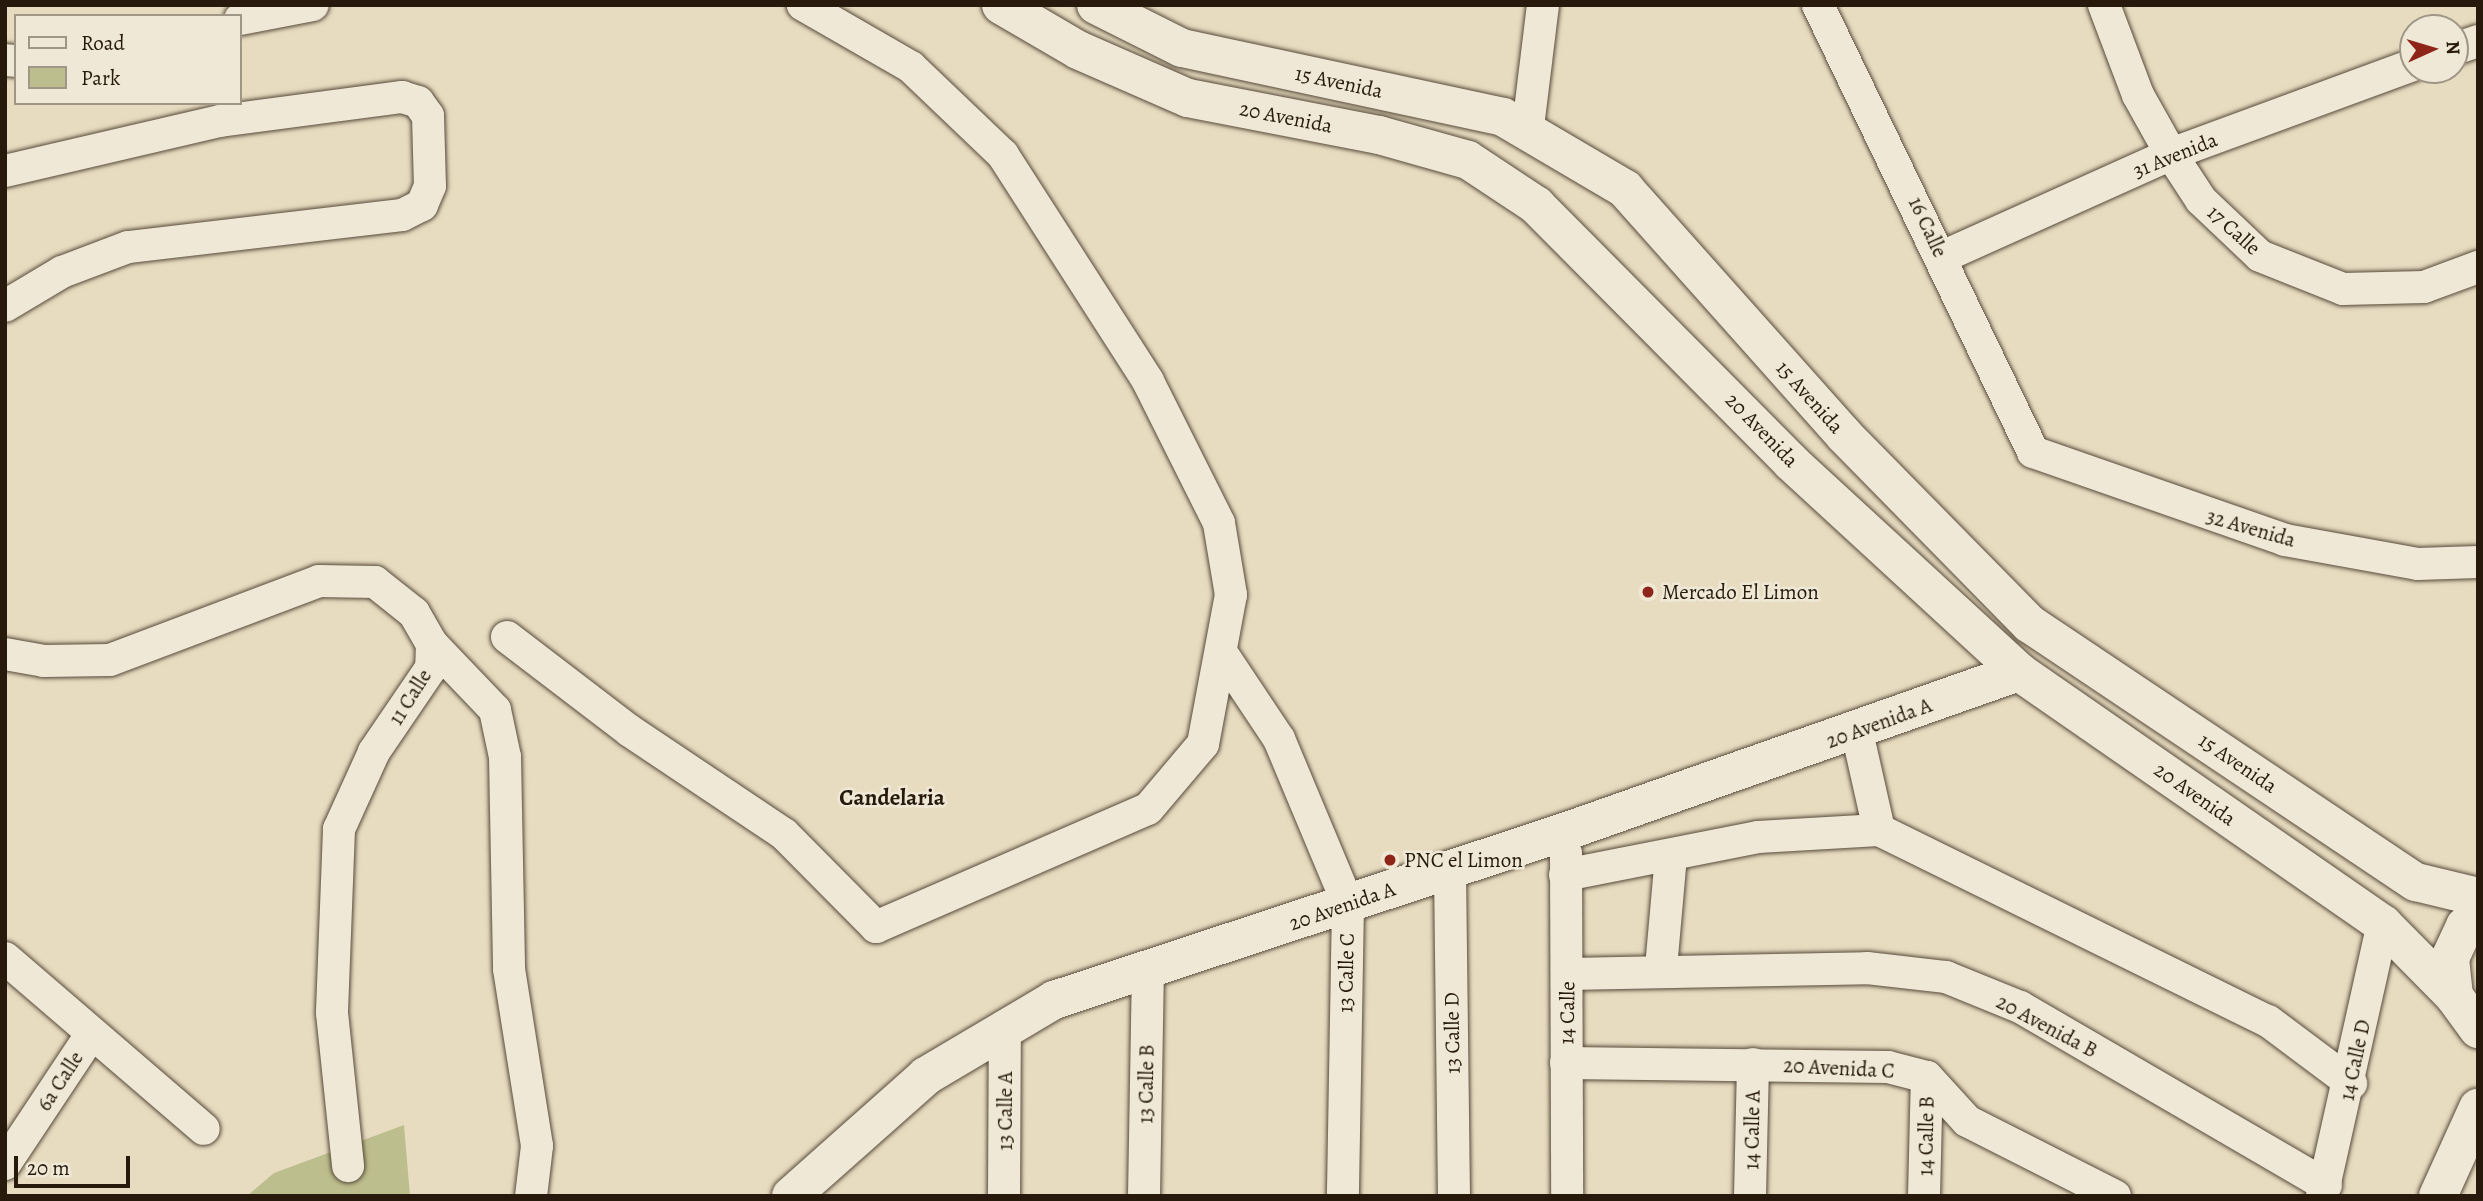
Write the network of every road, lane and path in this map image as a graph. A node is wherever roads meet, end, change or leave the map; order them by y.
1 (313, 5) edge
2 (803, 5) edge
3 (1001, 5) edge
4 (1096, 5) edge
5 (1543, 5) edge
6 (1818, 5) edge
7 (2104, 5) edge
8 (242, 19) edge
9 (2399, 70) edge
10 (1528, 127) junction
11 (2171, 154) junction
12 (5, 172) edge
13 (1941, 257) junction
14 (2478, 267) edge
15 (5, 306) edge
16 (2033, 452) joint
17 (2478, 562) edge
18 (507, 637) dead end
19 (432, 644) junction
20 (5, 654) edge
21 (1223, 655) junction
22 (2019, 671) junction
23 (1857, 732) junction
24 (1879, 830) junction
25 (1567, 831) junction
26 (1671, 855) junction
27 (1450, 870) junction
28 (1564, 875) junction
29 (2478, 897) edge
30 (1348, 904) junction
31 (2478, 916) edge
32 (2383, 924) junction
33 (5, 958) edge
34 (1661, 968) junction
35 (1148, 971) junction
36 (1568, 974) junction
37 (2454, 996) junction
38 (1005, 1026) junction
39 (2478, 1029) edge
40 (92, 1033) junction
41 (1566, 1063) junction
42 (1753, 1064) junction
43 (1927, 1077) junction
44 (2351, 1083) junction
45 (2478, 1108) edge
46 (204, 1129) dead end
47 (5, 1164) edge
48 (348, 1166) dead end
49 (2324, 1191) edge
50 (2108, 1193) edge
51 (531, 1196) edge
52 (791, 1196) edge
53 (1004, 1196) edge
54 (1144, 1196) edge
55 (1343, 1196) edge
56 (1454, 1196) edge
57 (1567, 1196) edge
58 (1751, 1196) edge
59 (1924, 1196) edge
60 (2438, 1196) edge

1 - 8 street
2 - 21 street
3 - 22 main road, 20 Avenida
4 - 10 main road, 15 Avenida
5 - 10 street
6 - 13 street, 16 Calle
7 - 11 street, 17 Calle
9 - 11 street, 31 Avenida
10 - 29 main road, 15 Avenida
11 - 13 street, 31 Avenida
11 - 14 street, 17 Calle
12 - 15 street
13 - 16 street, 16 Calle
16 - 17 street, 32 Avenida
18 - 21 street
19 - 20 street, 11 Calle
19 - 48 street, 11 Calle
19 - 51 street
21 - 30 street, 13 Calle C
22 - 23 main road, 20 Avenida A
22 - 32 main road, 20 Avenida
23 - 24 street
23 - 25 main road, 20 Avenida A
24 - 26 street
24 - 44 street
25 - 27 main road, 20 Avenida A
25 - 28 street, 14 Calle
26 - 28 street
26 - 34 street
27 - 30 main road, 20 Avenida A
27 - 56 street, 13 Calle D
28 - 36 street, 14 Calle
30 - 35 main road, 20 Avenida A
30 - 55 street, 13 Calle C
31 - 37 main road
32 - 37 main road, 20 Avenida
32 - 44 street, 14 Calle D
33 - 40 street
34 - 36 street, 20 Avenida B
34 - 49 street, 20 Avenida B
35 - 38 main road, 20 Avenida A
35 - 54 street, 13 Calle B
36 - 41 street, 14 Calle
37 - 39 main road, 20 Avenida
38 - 52 main road, 20 Avenida A
38 - 53 street, 13 Calle A
40 - 46 street
40 - 47 street, 6a Calle
41 - 42 street, 20 Avenida C
41 - 57 street, 14 Calle
42 - 43 street, 20 Avenida C
42 - 58 street, 14 Calle A
43 - 50 street
43 - 59 street, 14 Calle B
44 - 49 street, 14 Calle D
45 - 60 main road

